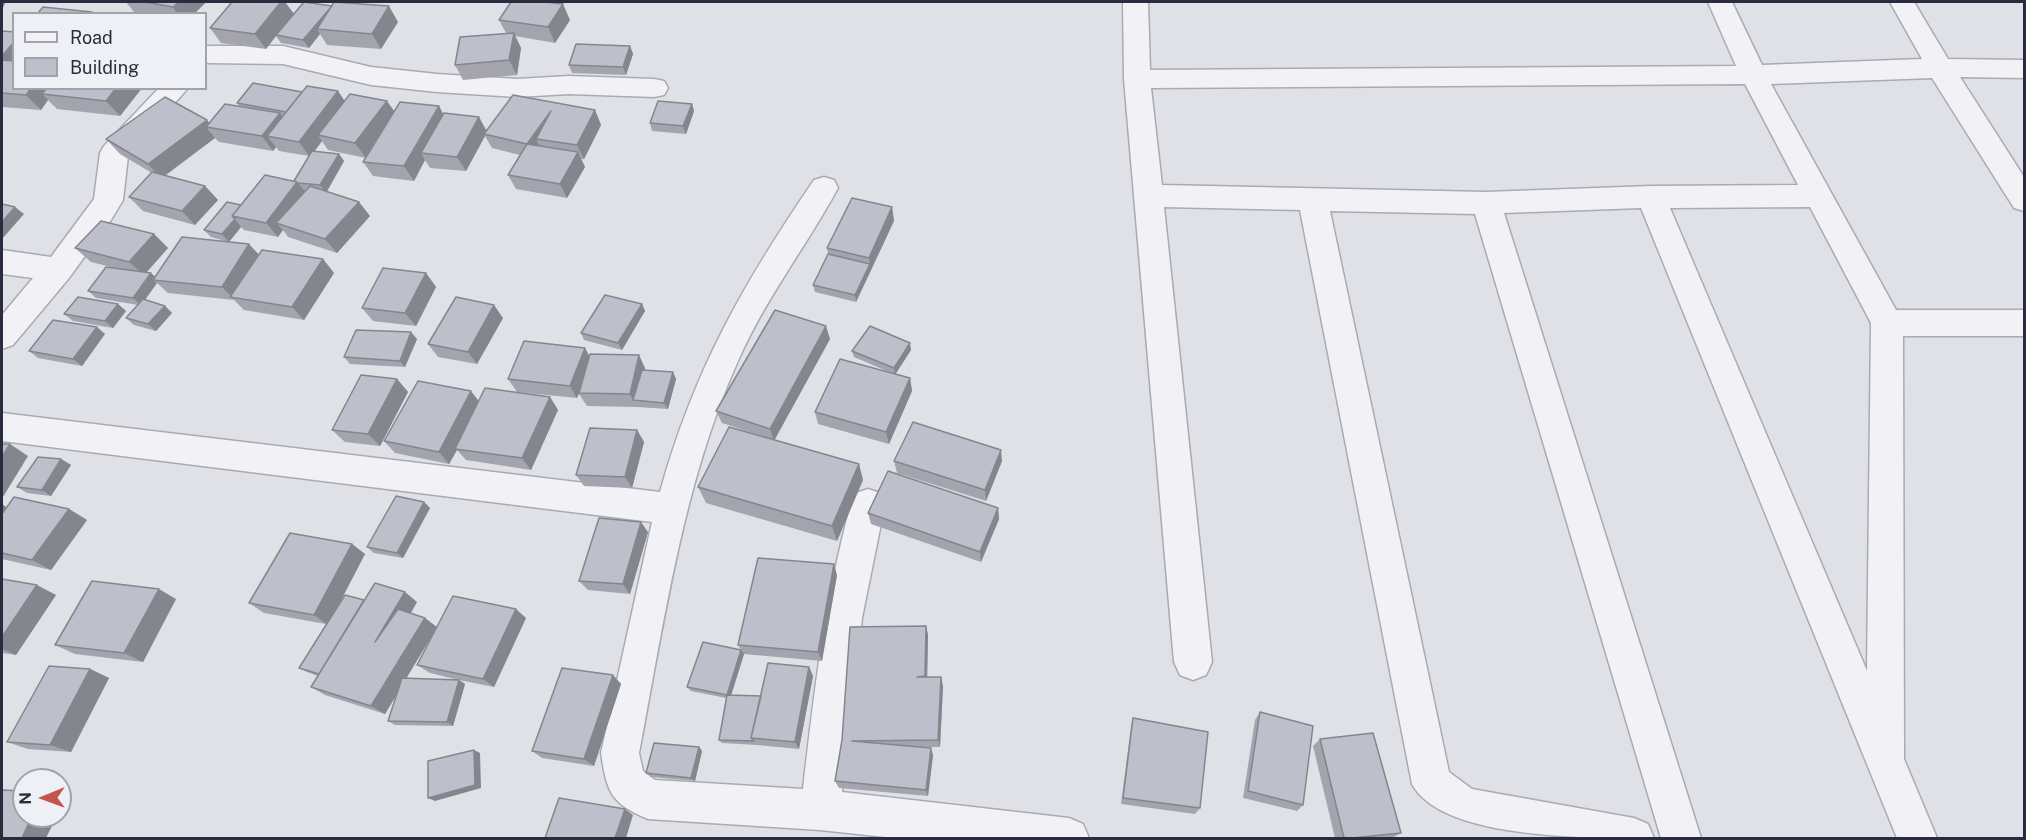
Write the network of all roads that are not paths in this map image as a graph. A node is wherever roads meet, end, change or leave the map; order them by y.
1 (1135, 2) edge
2 (1720, 2) edge
3 (1902, 2) edge
4 (207, 55) edge
5 (1940, 68) junction
6 (2025, 69) edge
7 (1753, 75) junction
8 (1137, 79) junction
9 (654, 88) dead end
10 (173, 90) edge
11 (824, 188) dead end
12 (1148, 196) junction
13 (1818, 196) junction
14 (1651, 198) junction
15 (2025, 200) edge
16 (1313, 201) junction
17 (1486, 203) junction
18 (2, 262) edge
19 (58, 270) junction
20 (1887, 323) junction
21 (2025, 323) edge
22 (2, 336) edge
23 (2, 427) edge
24 (868, 504) dead end
25 (673, 509) junction
26 (1193, 662) dead end
27 (1885, 757) junction
28 (820, 810) junction
29 (1069, 838) edge
30 (1634, 838) edge
31 (1681, 838) edge
32 (1917, 838) edge

1 - 8 street
2 - 7 street
3 - 5 street
4 - 9 street
5 - 6 street
5 - 7 street
5 - 15 street
7 - 8 street
7 - 13 street
8 - 12 street
10 - 19 street
11 - 25 street
12 - 16 street
12 - 26 street
13 - 14 street
13 - 20 street
14 - 17 street
14 - 27 street
16 - 17 street
16 - 30 street
17 - 31 street
18 - 19 street
19 - 22 street
20 - 21 street
20 - 27 street
23 - 25 street
24 - 28 street
25 - 28 street
27 - 32 street
28 - 29 street

